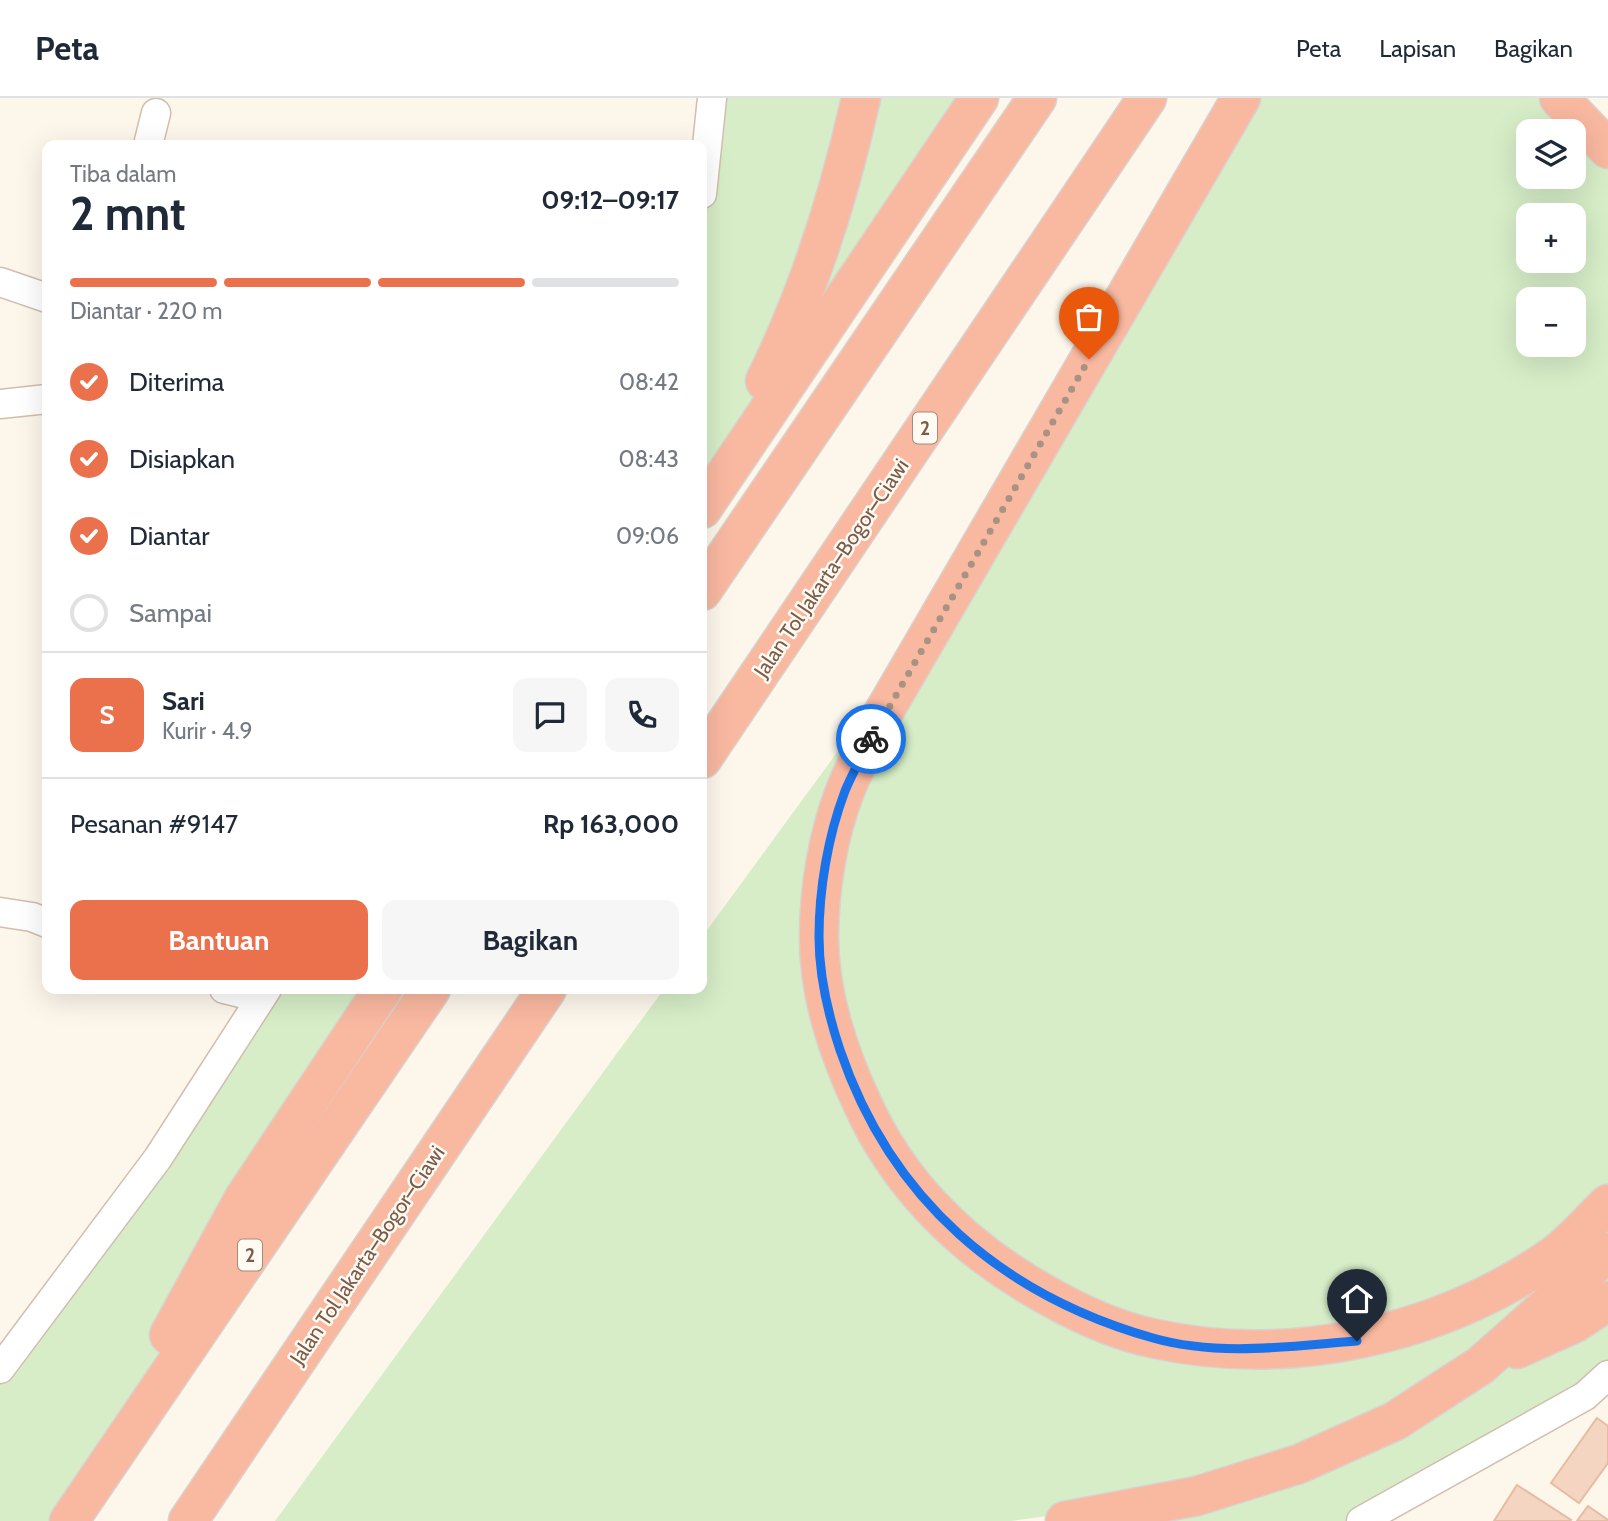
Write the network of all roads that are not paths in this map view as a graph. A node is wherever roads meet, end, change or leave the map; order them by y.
1 (712, 98) edge
2 (861, 98) edge
3 (979, 98) edge
4 (1037, 98) edge
5 (1147, 98) edge
6 (1241, 98) edge
7 (1559, 98) edge
8 (1590, 98) edge
9 (156, 113) dead end
10 (1608, 116) edge
11 (149, 140) edge
12 (707, 146) edge
13 (1608, 149) edge
14 (0, 282) edge
15 (42, 296) edge
16 (42, 400) edge
17 (0, 404) edge
18 (707, 499) edge
19 (707, 501) edge
20 (707, 584) edge
21 (707, 752) edge
22 (0, 912) edge
23 (42, 921) edge
24 (264, 994) edge
25 (380, 994) edge
26 (428, 994) edge
27 (544, 994) edge
28 (1608, 1204) edge
29 (1608, 1252) edge
30 (1608, 1301) edge
31 (1481, 1365) junction
32 (0, 1369) edge
33 (1608, 1375) edge
34 (68, 1521) edge
35 (188, 1521) edge
36 (1065, 1521) edge
37 (1361, 1521) edge

1 - 12 street
2 - 18 highway
3 - 19 highway
4 - 20 highway
5 - 21 highway, Jalan Tol Jakarta–Bogor–Ciawi / 2
6 - 28 highway
7 - 13 highway
8 - 10 highway
9 - 11 street
14 - 15 street
16 - 17 street
22 - 23 street
24 - 32 street
25 - 34 highway
26 - 34 highway, 2
27 - 35 highway, Jalan Tol Jakarta–Bogor–Ciawi
29 - 31 highway
30 - 31 highway
31 - 36 highway
33 - 37 street

